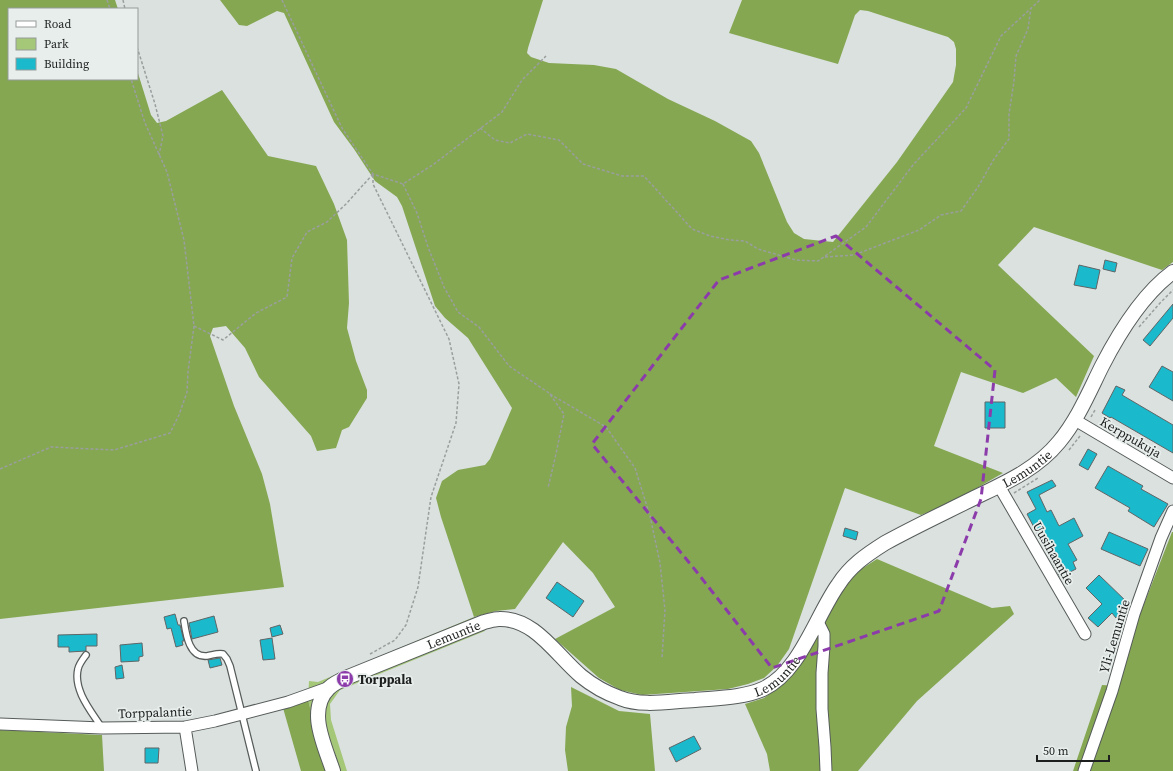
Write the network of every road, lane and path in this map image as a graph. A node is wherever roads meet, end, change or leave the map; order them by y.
1 (282, 0) edge
2 (1040, 0) edge
3 (1032, 8) junction
4 (138, 50) edge
5 (546, 56) dead end
6 (131, 80) edge
7 (480, 128) junction
8 (159, 155) junction
9 (373, 174) junction
10 (403, 184) junction
11 (823, 257) junction
12 (1172, 274) edge
13 (194, 326) junction
14 (549, 393) junction
15 (1074, 420) junction
16 (0, 469) edge
17 (1173, 478) edge
18 (999, 486) junction
19 (548, 488) dead end
20 (1173, 511) edge
21 (184, 621) dead end
22 (818, 622) junction
23 (1085, 634) dead end
24 (86, 655) dead end
25 (370, 655) dead end
26 (662, 658) dead end
27 (330, 687) junction
28 (242, 714) junction
29 (0, 724) edge
30 (184, 727) junction
31 (102, 728) junction
32 (192, 771) edge
33 (256, 771) edge
34 (333, 771) edge
35 (826, 771) edge
36 (1084, 771) edge

1 - 9 path
2 - 3 path
3 - 11 path
3 - 11 path
4 - 8 path
5 - 7 path
6 - 8 path
7 - 10 path
7 - 11 path
8 - 13 path
9 - 10 path
9 - 13 path
9 - 25 path
10 - 14 path
12 - 15 street, Lemuntie
13 - 16 path
14 - 19 path
14 - 26 path
15 - 17 street, Kerppukuja
15 - 18 street, Lemuntie
18 - 22 street, Lemuntie
18 - 23 street, Uusihaantie
20 - 36 street, Yli-Lemuntie
21 - 28 lane
22 - 27 street, Lemuntie
22 - 35 street
24 - 31 lane
27 - 28 street, Torppalantie
27 - 34 street, Lemuntie
28 - 30 street, Torppalantie
28 - 33 lane
29 - 31 street, Torppalantie
30 - 31 street, Torppalantie
30 - 32 street

